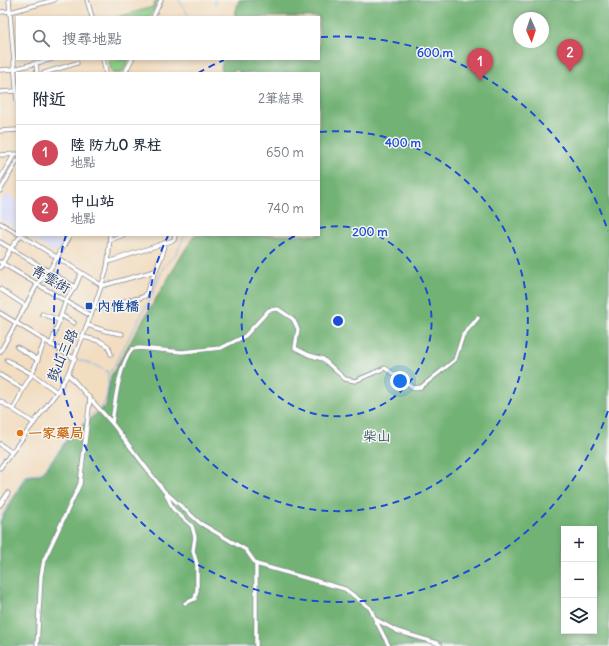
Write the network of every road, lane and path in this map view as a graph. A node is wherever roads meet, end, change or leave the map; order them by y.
1 (9, 0) edge
2 (54, 0) edge
3 (87, 0) edge
4 (161, 0) edge
5 (0, 12) edge
6 (10, 12) junction
7 (92, 16) edge
8 (153, 16) edge
9 (48, 60) edge
10 (103, 60) edge
11 (132, 60) edge
12 (36, 63) junction
13 (77, 64) dead end
14 (14, 69) junction
15 (0, 70) edge
16 (37, 72) edge
17 (48, 72) edge
18 (106, 72) edge
19 (126, 72) edge
20 (16, 81) edge
21 (16, 91) edge
22 (0, 92) edge
23 (16, 130) edge
24 (0, 131) edge
25 (0, 155) edge
26 (16, 155) edge
27 (16, 164) edge
28 (0, 179) edge
29 (0, 191) edge
30 (0, 223) edge
31 (16, 232) edge
32 (20, 236) edge
33 (23, 236) edge
34 (69, 236) edge
35 (175, 236) edge
36 (110, 237) edge
37 (0, 242) edge
38 (164, 243) junction
39 (11, 248) junction
40 (57, 257) junction
41 (1, 262) edge
42 (108, 262) junction
43 (0, 268) edge
44 (155, 270) junction
45 (49, 271) junction
46 (81, 273) junction
47 (38, 283) junction
48 (101, 286) junction
49 (75, 287) junction
50 (0, 289) edge
51 (66, 300) junction
52 (26, 306) junction
53 (94, 307) junction
54 (0, 313) edge
55 (42, 314) dead end
56 (62, 316) junction
57 (91, 316) junction
58 (478, 318) dead end
59 (59, 320) junction
60 (16, 322) junction
61 (74, 323) dead end
62 (87, 325) junction
63 (122, 334) dead end
64 (82, 337) junction
65 (0, 338) edge
66 (45, 340) junction
67 (5, 341) junction
68 (52, 345) junction
69 (17, 347) dead end
70 (0, 352) edge
71 (111, 354) dead end
72 (75, 359) junction
73 (7, 360) dead end
74 (38, 360) junction
75 (32, 374) junction
76 (68, 374) junction
77 (0, 375) edge
78 (23, 389) junction
79 (56, 392) junction
80 (90, 399) junction
81 (0, 401) edge
82 (14, 409) junction
83 (112, 423) junction
84 (34, 424) junction
85 (0, 444) edge
86 (12, 452) junction
87 (0, 468) edge
88 (164, 491) junction
89 (8, 493) dead end
90 (0, 505) edge
91 (256, 564) junction
92 (185, 603) dead end
93 (375, 619) junction
94 (37, 646) edge
95 (256, 646) edge
96 (389, 646) edge
97 (441, 646) edge

1 - 6 street
2 - 6 street
3 - 7 street
4 - 8 street
5 - 6 street
6 - 14 street
9 - 12 street
10 - 18 street
11 - 19 street
12 - 14 street
12 - 16 street
13 - 17 street
14 - 15 street
14 - 20 street
21 - 22 street
23 - 24 street
25 - 26 street
26 - 28 street
27 - 29 street
30 - 31 street
32 - 39 street
33 - 40 street
34 - 40 street
35 - 38 street
36 - 42 street, 鼓山三路
37 - 39 street
38 - 42 street
38 - 44 street
39 - 41 street
39 - 45 street
40 - 45 street
40 - 46 street
41 - 43 street
41 - 47 street, 青雲街
42 - 48 street, 鼓山三路
44 - 48 street
44 - 53 street
45 - 47 street
45 - 49 street
46 - 48 street
46 - 49 street
47 - 51 street, 青雲街
47 - 52 street
48 - 53 street, 鼓山三路
49 - 51 street
50 - 52 street
51 - 56 street
51 - 57 street, 青雲街
52 - 60 street
53 - 57 street, 鼓山三路
54 - 60 street
55 - 59 street
56 - 59 street
56 - 61 street
57 - 62 street, 鼓山三路
58 - 83 street
59 - 68 street
60 - 66 street
60 - 67 street
62 - 63 street
62 - 64 street, 鼓山三路
64 - 71 street
64 - 72 street, 鼓山三路
65 - 67 street
66 - 68 street
66 - 74 street
67 - 70 street
68 - 72 street
69 - 74 street
72 - 76 street, 鼓山三路
73 - 75 street
74 - 75 street
75 - 78 street
75 - 79 street
76 - 79 street, 鼓山三路
76 - 80 street
77 - 78 street
78 - 82 street
79 - 84 street, 鼓山三路
80 - 83 street
80 - 94 street
81 - 82 street
82 - 84 street
83 - 88 street
84 - 86 street, 鼓山三路
85 - 86 street
86 - 87 street, 鼓山三路
88 - 91 street
88 - 92 street
89 - 90 street
91 - 93 street
91 - 95 street
93 - 96 street
93 - 97 street

